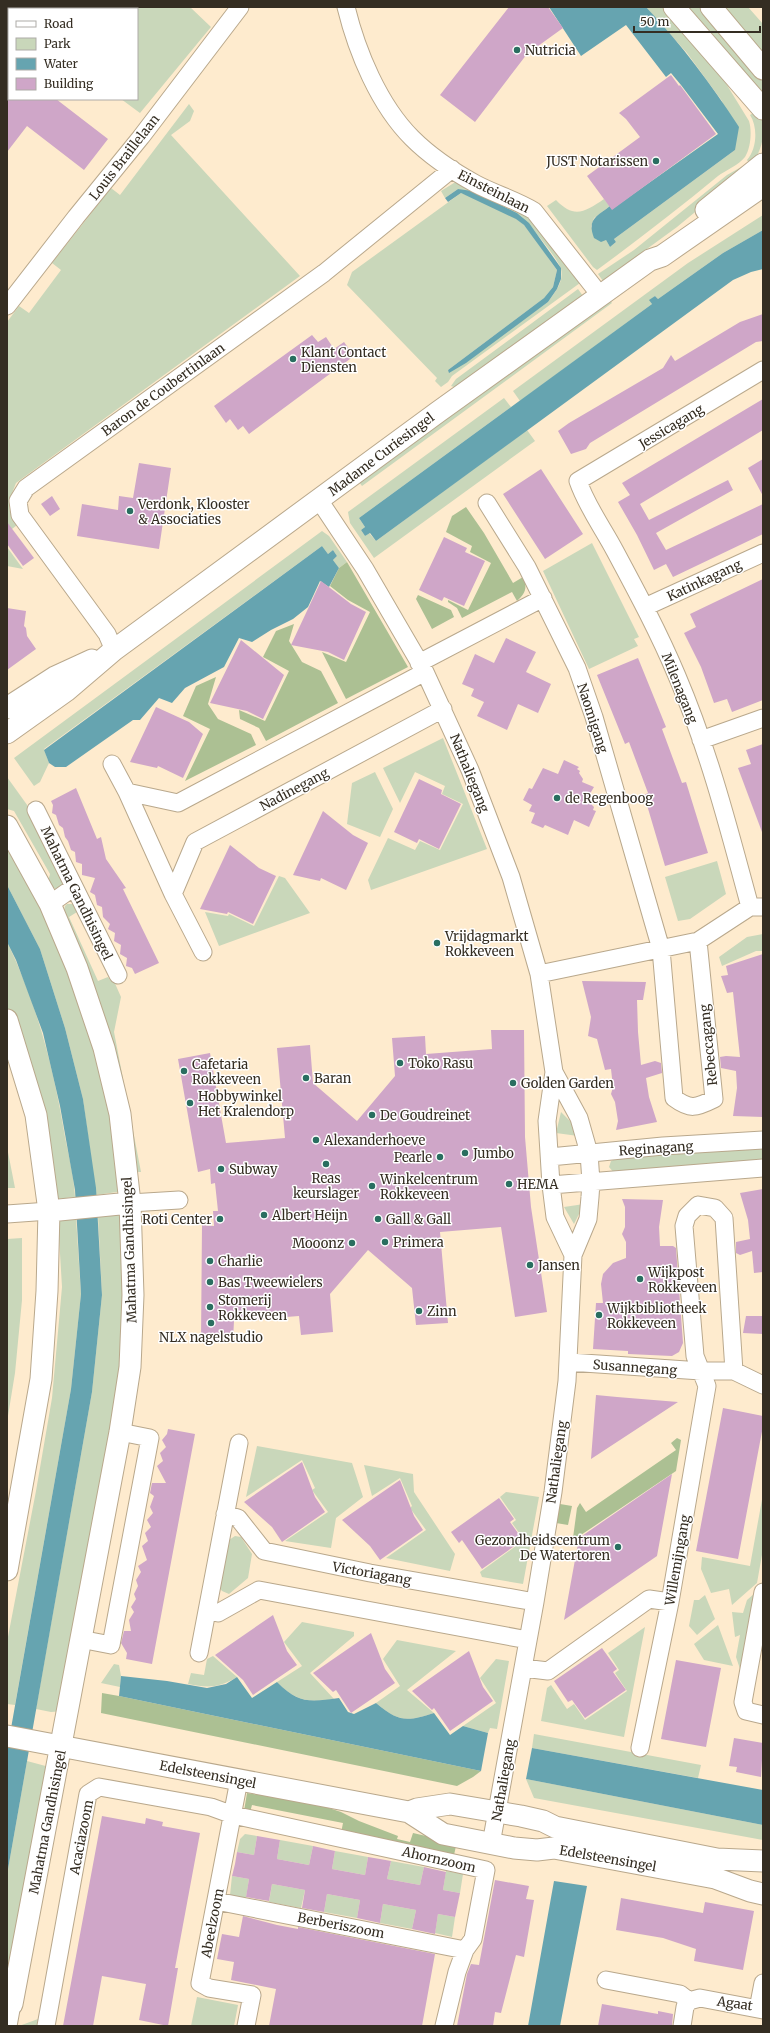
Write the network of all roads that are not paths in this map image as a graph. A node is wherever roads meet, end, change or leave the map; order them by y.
1 (240, 7) edge
2 (346, 7) edge
3 (674, 7) edge
4 (711, 7) edge
5 (763, 69) edge
6 (763, 109) edge
7 (763, 164) edge
8 (452, 169) junction
9 (763, 186) edge
10 (650, 260) junction
11 (600, 295) junction
12 (7, 306) edge
13 (763, 370) edge
14 (578, 482) joint
15 (319, 500) junction
16 (487, 502) dead end
17 (763, 553) edge
18 (543, 598) junction
19 (645, 607) junction
20 (114, 650) junction
21 (422, 668) junction
22 (7, 708) edge
23 (443, 709) junction
24 (763, 718) edge
25 (7, 733) edge
26 (701, 740) junction
27 (112, 764) dead end
28 (127, 792) junction
29 (36, 810) dead end
30 (7, 826) edge
31 (74, 887) junction
32 (173, 894) junction
33 (50, 904) junction
34 (756, 907) edge
35 (698, 941) junction
36 (661, 949) junction
37 (203, 952) dead end
38 (539, 974) junction
39 (118, 975) dead end
40 (7, 1020) edge
41 (554, 1072) junction
42 (763, 1140) edge
43 (589, 1153) junction
44 (550, 1157) junction
45 (763, 1168) edge
46 (591, 1182) junction
47 (551, 1185) junction
48 (179, 1200) dead end
49 (130, 1203) junction
50 (49, 1211) junction
51 (7, 1214) edge
52 (573, 1255) junction
53 (569, 1362) junction
54 (701, 1371) junction
55 (734, 1371) junction
56 (763, 1385) edge
57 (120, 1432) junction
58 (239, 1443) dead end
59 (225, 1514) junction
60 (7, 1570) edge
61 (763, 1592) edge
62 (535, 1602) junction
63 (670, 1602) junction
64 (207, 1611) junction
65 (80, 1639) junction
66 (528, 1640) junction
67 (199, 1653) dead end
68 (523, 1668) junction
69 (763, 1715) edge
70 (7, 1736) edge
71 (61, 1747) junction
72 (640, 1748) dead end
73 (239, 1780) junction
74 (497, 1811) junction
75 (409, 1812) junction
76 (233, 1815) junction
77 (491, 1844) junction
78 (763, 1861) edge
79 (763, 1894) edge
80 (216, 1901) junction
81 (465, 1950) junction
82 (606, 1980) dead end
83 (763, 1983) edge
84 (689, 2001) junction
85 (9, 2003) edge
86 (760, 2009) edge
87 (8, 2026) edge
88 (46, 2026) edge
89 (246, 2026) edge
90 (444, 2026) edge
91 (682, 2026) edge

1 - 12 street, Louis Braillelaan
2 - 8 street, Einsteinlaan
3 - 6 street
4 - 5 street
7 - 10 street, Madame Curiesingel
8 - 11 street, Einsteinlaan
8 - 20 street, Baron de Coubertinlaan
9 - 10 street, Madame Curiesingel
10 - 11 street, Madame Curiesingel
11 - 15 street, Madame Curiesingel
13 - 14 street, Jessicagang
14 - 19 street, Milenagang
15 - 20 street, Madame Curiesingel
15 - 21 street, Nathaliegang
16 - 18 street, Naomigang
17 - 19 street, Katinkagang
18 - 21 street
18 - 36 street, Naomigang
19 - 26 street, Milenagang
20 - 22 street, Madame Curiesingel
20 - 25 street, Madame Curiesingel
21 - 23 street, Nathaliegang
21 - 28 street
23 - 32 street, Nadinegang
23 - 38 street, Nathaliegang
24 - 26 street
26 - 34 street, Milenagang
27 - 28 street
28 - 32 street
29 - 31 street, Mahatma Gandhisingel
30 - 33 street, Mahatma Gandhisingel
31 - 33 street
31 - 39 street, Mahatma Gandhisingel
32 - 37 street
33 - 49 street, Mahatma Gandhisingel
34 - 35 street
35 - 36 street
35 - 36 street, Rebeccagang
36 - 38 street
38 - 41 street, Nathaliegang
40 - 50 street
41 - 43 street, Nathaliegang
41 - 44 street, Nathaliegang
42 - 43 street, Reginagang
43 - 44 street, Reginagang
43 - 46 street, Nathaliegang
44 - 47 street, Nathaliegang
45 - 46 street
46 - 47 street
46 - 52 street, Nathaliegang
47 - 52 street, Nathaliegang
48 - 49 street
49 - 50 street
49 - 57 street, Mahatma Gandhisingel
50 - 51 street
50 - 60 street
52 - 53 street, Nathaliegang
53 - 54 street, Susannegang
53 - 62 street, Nathaliegang
54 - 55 street, Susannegang
54 - 55 street, Susannegang
54 - 63 street, Willemijngang
55 - 56 street, Susannegang
57 - 65 street, Mahatma Gandhisingel
57 - 65 street
58 - 59 street
59 - 62 street, Victoriagang
59 - 64 street
61 - 69 street
62 - 66 street, Nathaliegang
63 - 68 street
63 - 72 street, Willemijngang
64 - 66 street
64 - 67 street
65 - 71 street, Mahatma Gandhisingel
66 - 68 street, Nathaliegang
68 - 74 street, Nathaliegang
70 - 71 street, Edelsteensingel
71 - 73 street, Edelsteensingel
71 - 85 street, Mahatma Gandhisingel
73 - 75 street, Edelsteensingel
73 - 76 street, Abeelzoom
74 - 75 street, Edelsteensingel
74 - 77 street, Nathaliegang
74 - 78 street, Edelsteensingel
75 - 77 street, Edelsteensingel
76 - 80 street, Abeelzoom
76 - 81 street, Ahornzoom
76 - 88 street, Acaciazoom
77 - 79 street, Edelsteensingel
80 - 81 street, Berberiszoom
80 - 89 street, Abeelzoom
81 - 90 street, Ahornzoom
82 - 84 street
83 - 86 street, Agaat
84 - 86 street, Agaat
84 - 91 street
85 - 87 street

